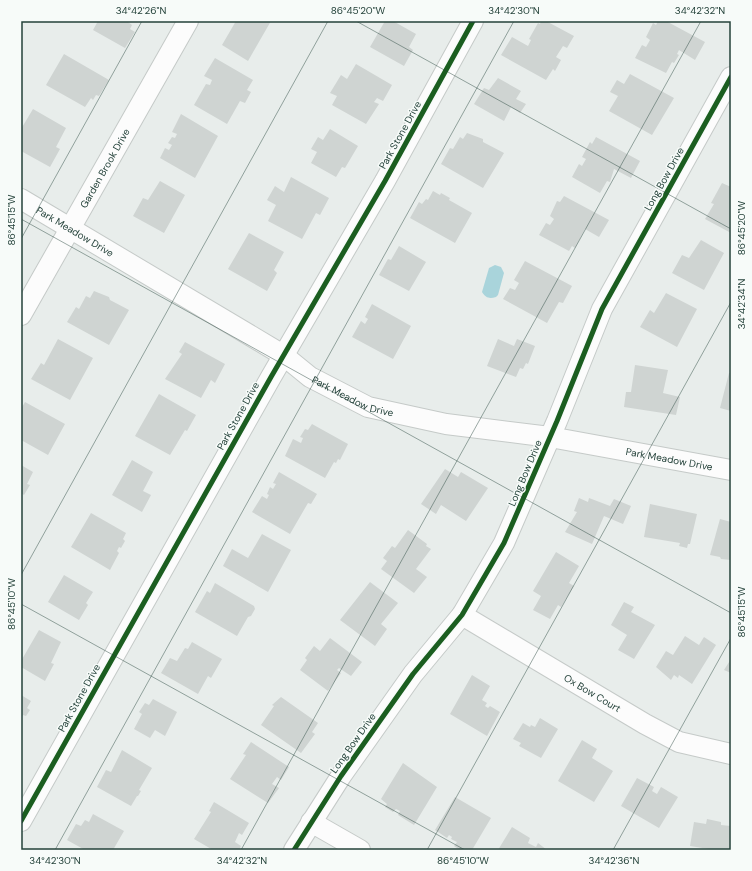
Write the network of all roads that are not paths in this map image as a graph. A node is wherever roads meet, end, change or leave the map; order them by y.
1 (188, 21) edge
2 (473, 21) edge
3 (731, 77) edge
4 (21, 199) edge
5 (70, 229) junction
6 (21, 316) edge
7 (283, 355) junction
8 (550, 437) junction
9 (731, 470) edge
10 (462, 615) junction
11 (731, 754) edge
12 (21, 821) edge
13 (311, 822) junction
14 (294, 850) edge
15 (360, 850) edge

1 - 5 street, Garden Brook Drive
2 - 7 street, Park Stone Drive
3 - 8 street, Long Bow Drive
4 - 5 street, Park Meadow Drive
5 - 6 street, Garden Brook Drive
5 - 7 street, Park Meadow Drive
7 - 8 street, Park Meadow Drive
7 - 12 street, Park Stone Drive
8 - 9 street, Park Meadow Drive
8 - 10 street, Long Bow Drive
10 - 11 street, Ox Bow Court
10 - 13 street, Long Bow Drive
13 - 14 street, Long Bow Drive
13 - 15 street

